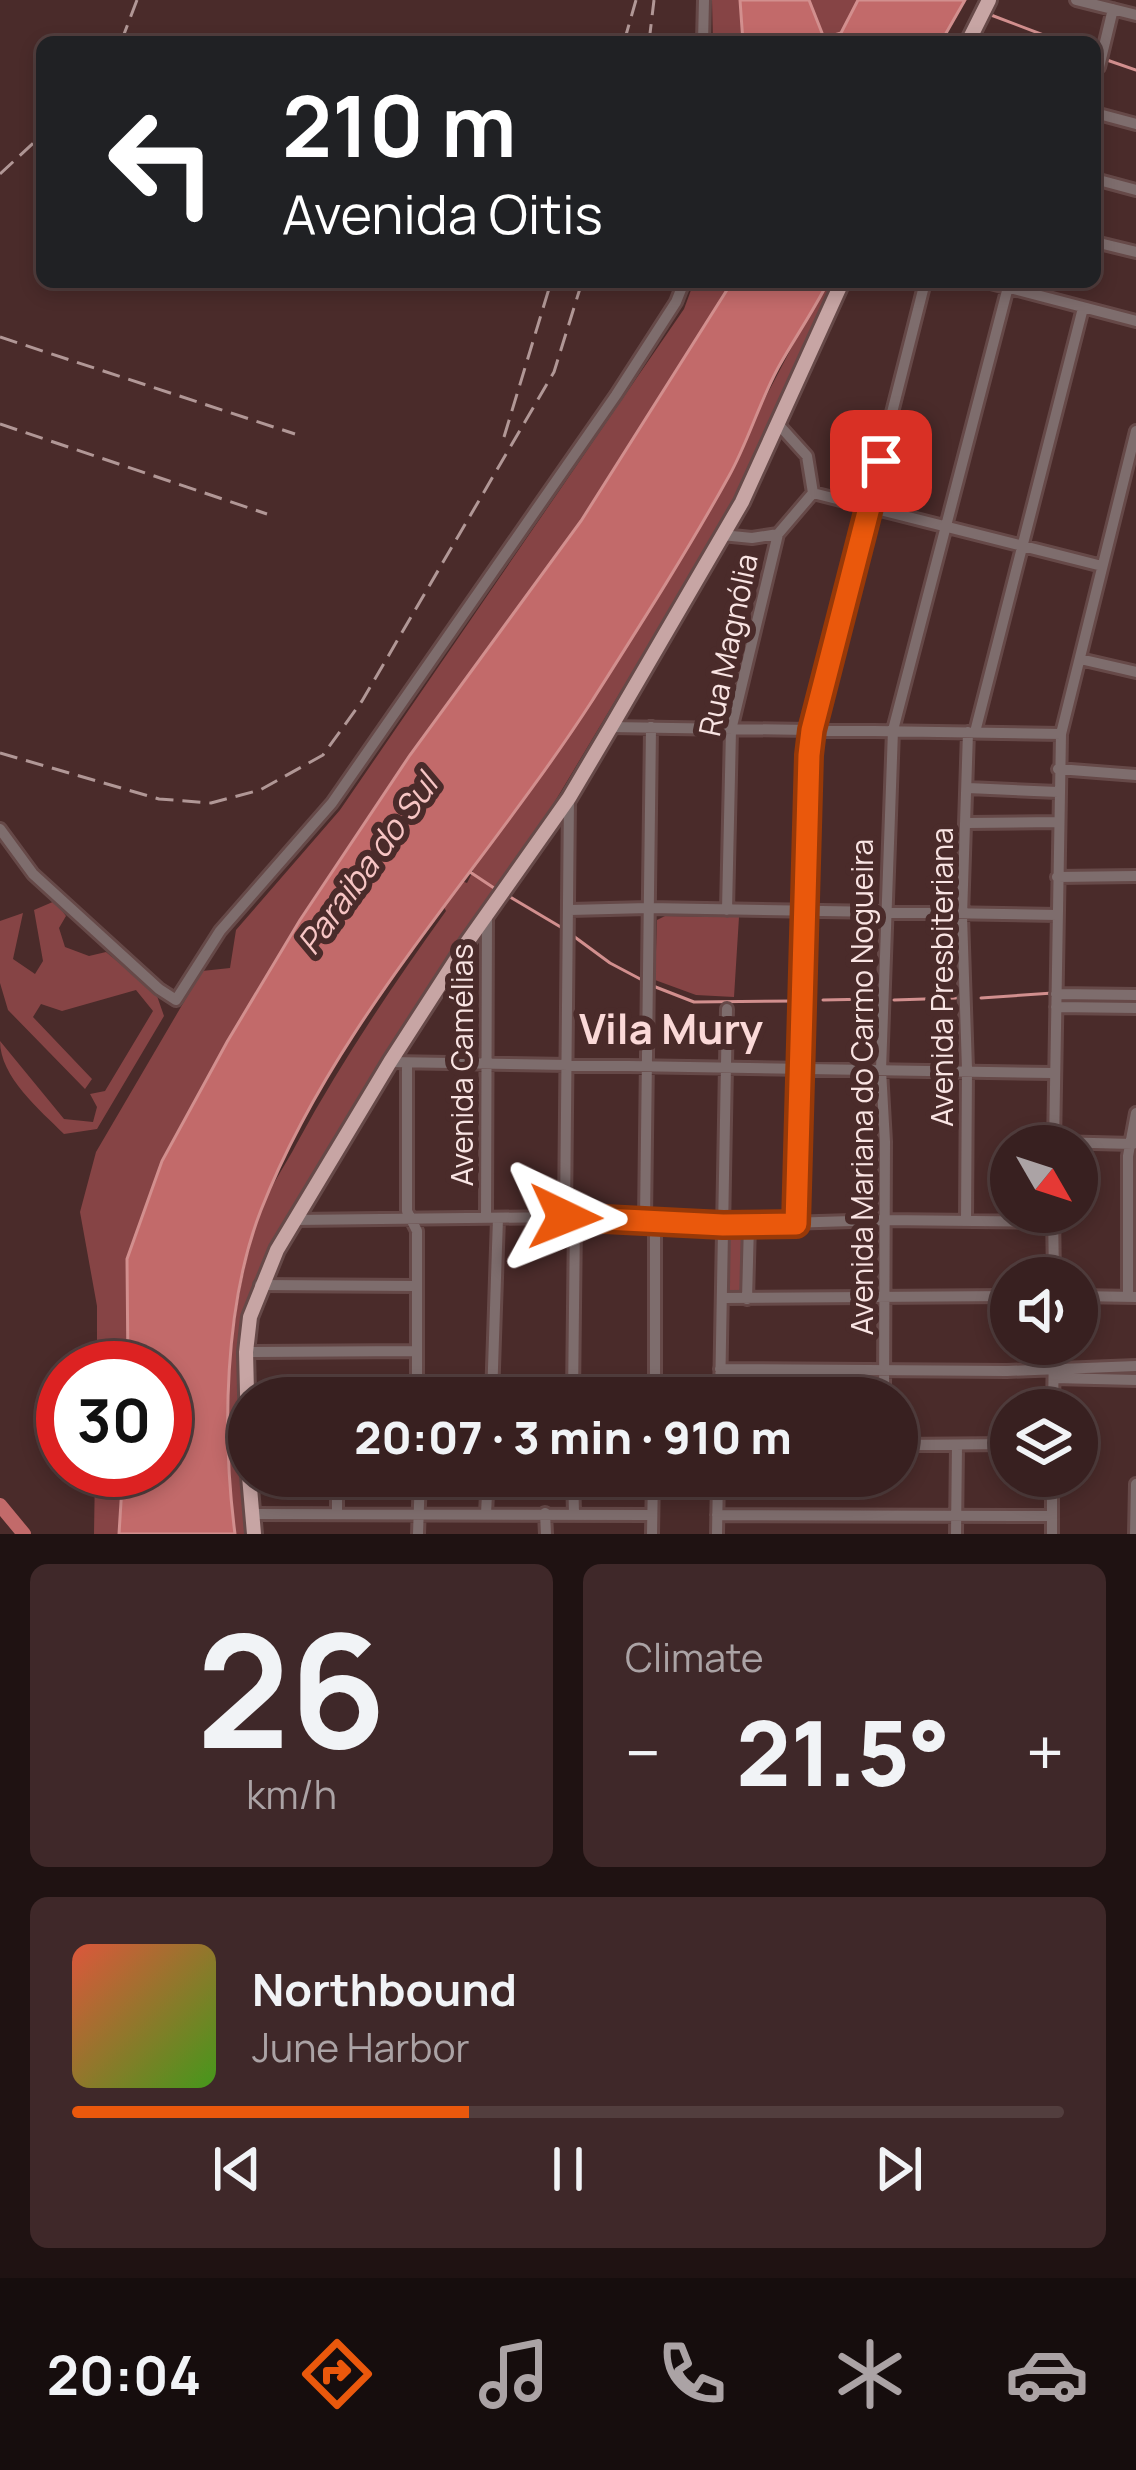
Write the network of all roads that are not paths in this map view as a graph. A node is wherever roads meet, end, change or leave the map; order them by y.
1 (704, 0) edge
2 (1076, 0) edge
3 (989, 1) edge
4 (1113, 9) junction
5 (1136, 15) edge
6 (703, 36) edge
7 (971, 36) edge
8 (1101, 57) edge
9 (1101, 115) edge
10 (1136, 124) edge
11 (1101, 181) edge
12 (1136, 190) edge
13 (1101, 243) edge
14 (1136, 252) edge
15 (681, 288) edge
16 (839, 288) edge
17 (924, 288) edge
18 (1008, 288) edge
19 (1012, 288) edge
20 (1083, 308) junction
21 (1136, 321) edge
22 (779, 425) junction
23 (1136, 431) edge
24 (1134, 448) edge
25 (813, 493) junction
26 (869, 506) junction
27 (948, 526) junction
28 (778, 534) junction
29 (722, 535) junction
30 (1023, 545) junction
31 (1102, 566) junction
32 (1080, 659) junction
33 (1136, 672) edge
34 (611, 727) junction
35 (651, 727) junction
36 (731, 730) junction
37 (812, 730) junction
38 (893, 730) junction
39 (972, 732) junction
40 (1061, 734) junction
41 (1058, 769) junction
42 (1136, 775) edge
43 (968, 788) junction
44 (1058, 792) junction
45 (569, 799) junction
46 (1058, 822) junction
47 (967, 823) junction
48 (0, 829) edge
49 (1136, 876) edge
50 (1057, 877) junction
51 (648, 908) junction
52 (727, 910) junction
53 (807, 912) junction
54 (487, 913) junction
55 (888, 914) junction
56 (1057, 915) junction
57 (962, 916) junction
58 (570, 917) junction
59 (1136, 995) edge
60 (1056, 1000) junction
61 (1136, 1008) edge
62 (727, 1009) dead end
63 (389, 1062) junction
64 (407, 1064) junction
65 (486, 1066) junction
66 (568, 1066) junction
67 (645, 1066) junction
68 (726, 1067) junction
69 (967, 1069) junction
70 (802, 1070) junction
71 (881, 1070) junction
72 (1052, 1073) junction
73 (1136, 1113) edge
74 (1053, 1125) edge
75 (1098, 1144) edge
76 (1132, 1144) edge
77 (1132, 1200) edge
78 (409, 1217) junction
79 (492, 1218) junction
80 (570, 1218) junction
81 (295, 1220) junction
82 (650, 1220) junction
83 (886, 1220) junction
84 (990, 1221) edge
85 (966, 1222) junction
86 (749, 1224) junction
87 (796, 1224) junction
88 (723, 1225) junction
89 (1132, 1239) edge
90 (260, 1285) junction
91 (416, 1286) junction
92 (886, 1296) junction
93 (990, 1296) edge
94 (1098, 1296) edge
95 (1132, 1297) edge
96 (723, 1298) junction
97 (747, 1299) junction
98 (246, 1352) junction
99 (416, 1352) junction
100 (1054, 1365) edge
101 (1136, 1366) edge
102 (885, 1368) junction
103 (720, 1369) junction
104 (1054, 1373) junction
105 (246, 1377) edge
106 (417, 1377) edge
107 (492, 1377) edge
108 (573, 1377) edge
109 (654, 1377) edge
110 (720, 1377) edge
111 (885, 1377) edge
112 (1136, 1380) edge
113 (1054, 1389) edge
114 (990, 1444) edge
115 (918, 1445) edge
116 (957, 1445) junction
117 (1136, 1484) edge
118 (250, 1497) edge
119 (337, 1497) edge
120 (421, 1497) edge
121 (487, 1497) edge
122 (574, 1497) edge
123 (652, 1497) edge
124 (717, 1497) edge
125 (1052, 1497) edge
126 (422, 1513) junction
127 (486, 1513) junction
128 (574, 1513) junction
129 (251, 1514) junction
130 (337, 1514) junction
131 (544, 1514) junction
132 (652, 1515) junction
133 (717, 1515) junction
134 (957, 1516) junction
135 (1052, 1516) junction
136 (254, 1534) edge
137 (418, 1534) edge
138 (546, 1534) edge
139 (652, 1534) edge
140 (717, 1534) edge
141 (956, 1534) edge
142 (1052, 1534) edge
143 (1135, 1534) edge

1 - 6 street
2 - 4 street
3 - 7 main road
4 - 5 street
4 - 8 street
9 - 10 street
11 - 12 street
13 - 14 street
15 - 48 street
16 - 22 main road
17 - 26 street
18 - 27 street, Avenida Mariana do Carmo Nogueira
19 - 20 street
20 - 21 street
20 - 30 street, Avenida Presbiteriana
22 - 25 street
22 - 29 main road
23 - 24 street
24 - 31 street
25 - 26 street
25 - 28 street
26 - 27 street
26 - 37 street
27 - 30 street
27 - 38 street, Avenida Mariana do Carmo Nogueira
28 - 29 street
28 - 36 street, Rua Magnólia
29 - 34 main road
30 - 31 street
30 - 39 street, Avenida Presbiteriana
31 - 32 street
32 - 33 street
32 - 40 street
34 - 35 street
34 - 45 main road
35 - 36 street
35 - 51 street
36 - 37 street
36 - 52 street, Rua Magnólia
37 - 38 street
37 - 53 street
38 - 39 street
38 - 55 street, Avenida Mariana do Carmo Nogueira
39 - 40 street
39 - 43 street, Avenida Presbiteriana
40 - 41 street
41 - 42 street
41 - 44 street
43 - 44 street
43 - 47 street, Avenida Presbiteriana
44 - 46 street
45 - 54 main road
45 - 58 street
46 - 47 street
46 - 50 street
47 - 57 street, Avenida Presbiteriana
49 - 50 street
50 - 56 street
51 - 52 street
51 - 58 street
51 - 67 street
52 - 53 street
53 - 55 street
53 - 70 street
54 - 63 main road
54 - 65 street, Avenida Camélias
55 - 57 street
55 - 71 street, Avenida Mariana do Carmo Nogueira
56 - 57 street
56 - 60 street
57 - 69 street, Avenida Presbiteriana
58 - 66 street
59 - 60 street
60 - 61 street
60 - 72 street
62 - 68 street
63 - 64 street
63 - 81 main road
64 - 65 street
64 - 78 street
65 - 66 street
65 - 79 street, Avenida Camélias
66 - 67 street
66 - 80 street
67 - 68 street
67 - 82 street
68 - 70 street
68 - 88 street
69 - 71 street
69 - 72 street
69 - 85 street, Avenida Presbiteriana
70 - 71 street
70 - 87 street
71 - 83 street, Avenida Mariana do Carmo Nogueira
72 - 74 street
73 - 76 street
75 - 76 street
76 - 77 street
77 - 89 street
78 - 79 street
78 - 81 street
78 - 91 street
79 - 80 street
79 - 107 street, Avenida Camélias
80 - 82 street
80 - 108 street
81 - 90 main road
82 - 88 street
82 - 109 street
83 - 85 street
83 - 87 street
83 - 92 street, Avenida Mariana do Carmo Nogueira
84 - 85 street
86 - 87 street
86 - 88 street
86 - 97 street
88 - 96 street
89 - 95 street
90 - 91 street
90 - 98 main road
91 - 99 street
92 - 93 street
92 - 97 street
92 - 102 street, Avenida Mariana do Carmo Nogueira
94 - 95 street
96 - 97 street
96 - 103 street
98 - 99 street
98 - 105 main road
99 - 106 street
100 - 104 street
101 - 104 street
102 - 103 street
102 - 104 street
102 - 111 street, Avenida Mariana do Carmo Nogueira
103 - 110 street
104 - 112 street
104 - 113 street
114 - 116 street
115 - 116 street
116 - 134 street
117 - 143 street
118 - 129 main road
119 - 130 street
120 - 126 street
121 - 127 street
122 - 128 street
123 - 132 street
124 - 133 street
125 - 135 street
126 - 127 street
126 - 130 street
126 - 137 street
127 - 131 street
128 - 131 street
128 - 132 street
129 - 130 street
129 - 136 main road
131 - 138 street
132 - 139 street
133 - 134 street
133 - 140 street
134 - 135 street
134 - 141 street
135 - 142 street

